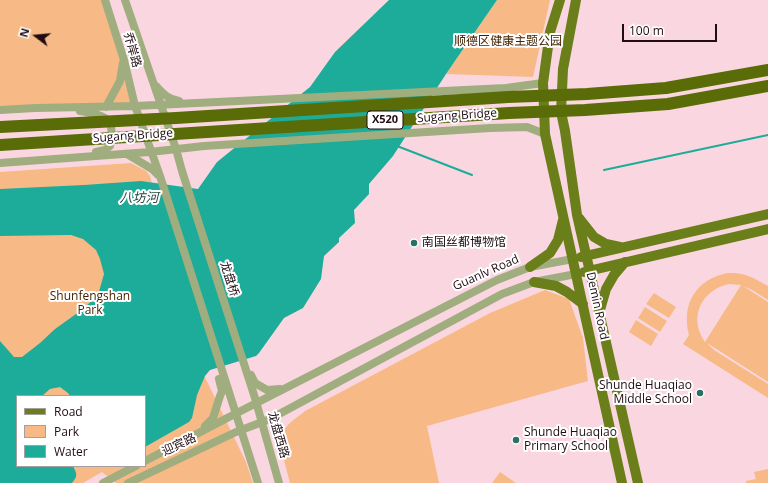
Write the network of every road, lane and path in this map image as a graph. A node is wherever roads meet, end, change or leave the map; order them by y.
1 (105, 0) edge
2 (125, 0) edge
3 (560, 0) edge
4 (576, 0) edge
5 (124, 60) junction
6 (768, 70) edge
7 (153, 82) junction
8 (543, 83) junction
9 (768, 86) edge
10 (190, 103) junction
11 (161, 105) junction
12 (135, 106) junction
13 (106, 107) junction
14 (61, 108) junction
15 (1, 110) edge
16 (0, 127) edge
17 (545, 134) junction
18 (0, 145) edge
19 (176, 150) junction
20 (150, 152) junction
21 (127, 154) junction
22 (66, 158) junction
23 (0, 163) edge
24 (160, 176) junction
25 (768, 214) edge
26 (577, 215) junction
27 (564, 218) junction
28 (768, 230) edge
29 (622, 248) junction
30 (587, 256) junction
31 (573, 259) junction
32 (625, 262) junction
33 (530, 267) junction
34 (590, 270) junction
35 (576, 274) junction
36 (534, 282) junction
37 (583, 304) junction
38 (599, 312) junction
39 (215, 350) junction
40 (241, 354) junction
41 (284, 389) junction
42 (254, 394) joint
43 (256, 403) junction
44 (235, 414) junction
45 (262, 422) junction
46 (241, 430) junction
47 (200, 432) junction
48 (146, 460) edge
49 (134, 467) edge
50 (102, 483) edge
51 (128, 483) edge
52 (258, 483) edge
53 (279, 483) edge
54 (622, 483) edge
55 (638, 483) edge

1 - 5 street, 乔岸路
2 - 7 street, 乔岸路
3 - 8 main road, Demin Road
4 - 26 main road
5 - 12 street, 乔岸路
5 - 13 street
6 - 16 highway, Sugang Bridge / X520, bridge
7 - 10 street
7 - 11 street, 乔岸路
8 - 10 street
8 - 17 main road, Demin Road
9 - 18 highway, Sugang Bridge / X520, bridge
10 - 11 street
11 - 12 street
11 - 19 street, 乔岸路
12 - 13 street
12 - 20 street, 乔岸路
13 - 14 street
14 - 15 street
14 - 22 street
17 - 19 street
17 - 27 main road, Demin Road
19 - 20 street
19 - 40 street, 龙盘桥
20 - 21 street
20 - 24 street, 乔岸路
21 - 22 street
21 - 24 street
22 - 23 street
24 - 39 street
25 - 29 main road, Guanlv Road
26 - 29 main road
26 - 30 main road
27 - 31 main road, Demin Road
27 - 33 main road
28 - 32 main road
29 - 30 main road, Guanlv Road
30 - 31 main road, Guanlv Road
30 - 34 main road
31 - 33 street, Guanlv Road
31 - 35 main road, Demin Road
32 - 34 main road
32 - 38 main road
33 - 41 street, Guanlv Road
34 - 35 main road
34 - 38 main road
35 - 36 street
35 - 37 main road, Demin Road
36 - 37 main road
36 - 45 street
37 - 54 main road, Demin Road
38 - 55 main road
39 - 44 street
39 - 47 street
40 - 41 street
40 - 42 street, 龙盘桥
41 - 43 street, Guanlv Road
42 - 43 street, 龙盘西路
43 - 44 street, Guanlv Road
43 - 45 street, 龙盘西路
44 - 46 street
44 - 47 street, Guanlv Road
45 - 46 street
45 - 53 street, 龙盘西路
46 - 51 street, 迎宾路
46 - 52 street
47 - 48 street, Guanlv Road
49 - 50 street

